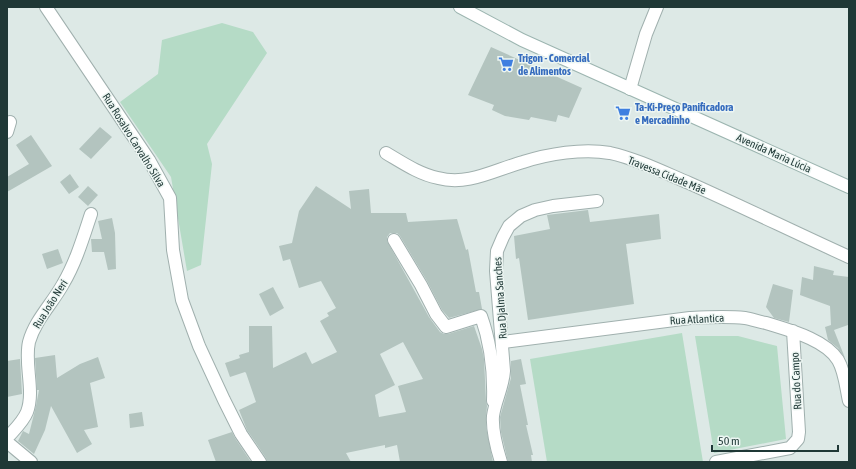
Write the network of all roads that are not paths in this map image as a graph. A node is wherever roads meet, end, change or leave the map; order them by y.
1 (46, 7) edge
2 (460, 7) edge
3 (657, 7) edge
4 (630, 89) junction
5 (386, 153) dead end
6 (849, 187) edge
7 (597, 201) dead end
8 (91, 214) dead end
9 (394, 240) dead end
10 (849, 257) edge
11 (793, 331) junction
12 (503, 342) junction
13 (849, 401) edge
14 (493, 416) junction
15 (7, 438) edge
16 (7, 442) edge
17 (31, 462) edge
18 (260, 462) edge
19 (501, 462) edge
20 (716, 462) edge

1 - 18 street, Rua Rosalvo Carvalho Silva
2 - 4 street, Avenida Maria Lúcia
3 - 4 street
4 - 6 street, Avenida Maria Lúcia
5 - 10 street, Travessa Cidade Mãe
7 - 12 street, Rua Djalma Sanches
8 - 15 street, Rua João Neri
9 - 14 street, Rua Djalma Sanches
11 - 12 street, Rua Atlantica
11 - 13 street, Rua Atlantica
11 - 20 street, Rua do Campo
12 - 14 street, Rua Djalma Sanches
14 - 19 street, Rua Djalma Sanches
16 - 17 street

